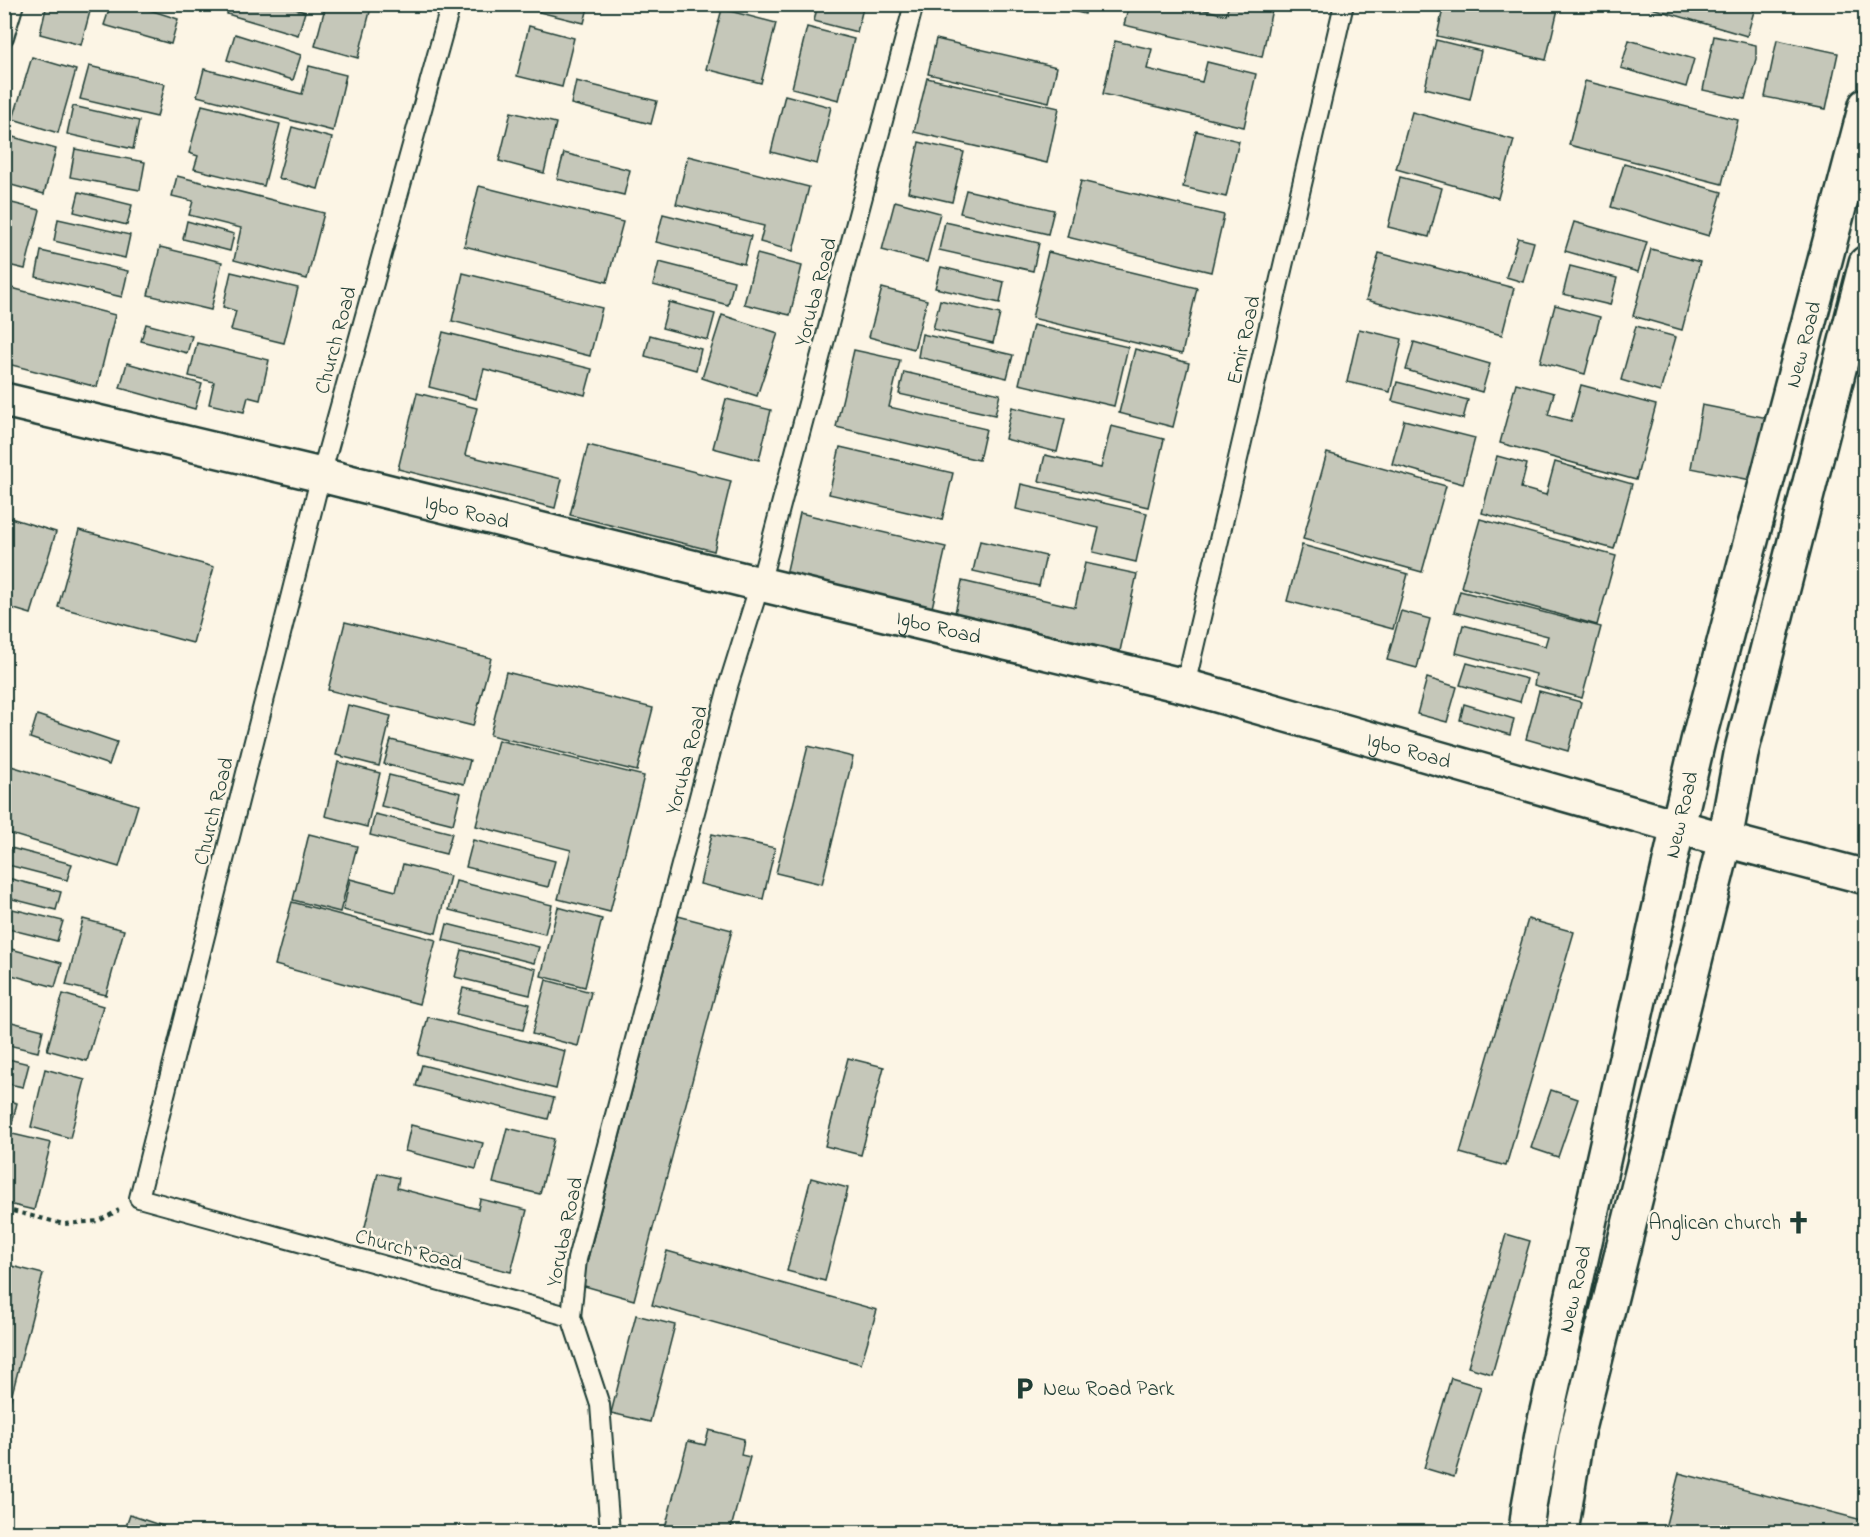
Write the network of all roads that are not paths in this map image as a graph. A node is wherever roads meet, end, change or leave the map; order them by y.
1 (14, 4) edge
2 (451, 4) edge
3 (914, 4) edge
4 (1344, 4) edge
5 (4, 37) edge
6 (1866, 105) edge
7 (1866, 263) edge
8 (4, 400) edge
9 (321, 475) junction
10 (760, 584) junction
11 (1185, 686) junction
12 (1678, 826) junction
13 (1725, 840) junction
14 (1866, 877) edge
15 (571, 1317) junction
16 (610, 1533) edge
17 (1526, 1533) edge
18 (1561, 1533) edge

1 - 5 lane
2 - 9 lane, Church Road
3 - 10 lane, Yoruba Road
4 - 11 lane, Emir Road
6 - 12 street, New Road
7 - 13 street, New Road
8 - 9 street, Igbo Road
9 - 10 street, Igbo Road
9 - 15 lane, Church Road
10 - 11 street, Igbo Road
10 - 15 lane, Yoruba Road
11 - 12 street, Igbo Road
12 - 13 street, Igbo Road
12 - 17 street, New Road
13 - 14 street, Igbo Road
13 - 18 street, New Road
15 - 16 lane, Yoruba Road

